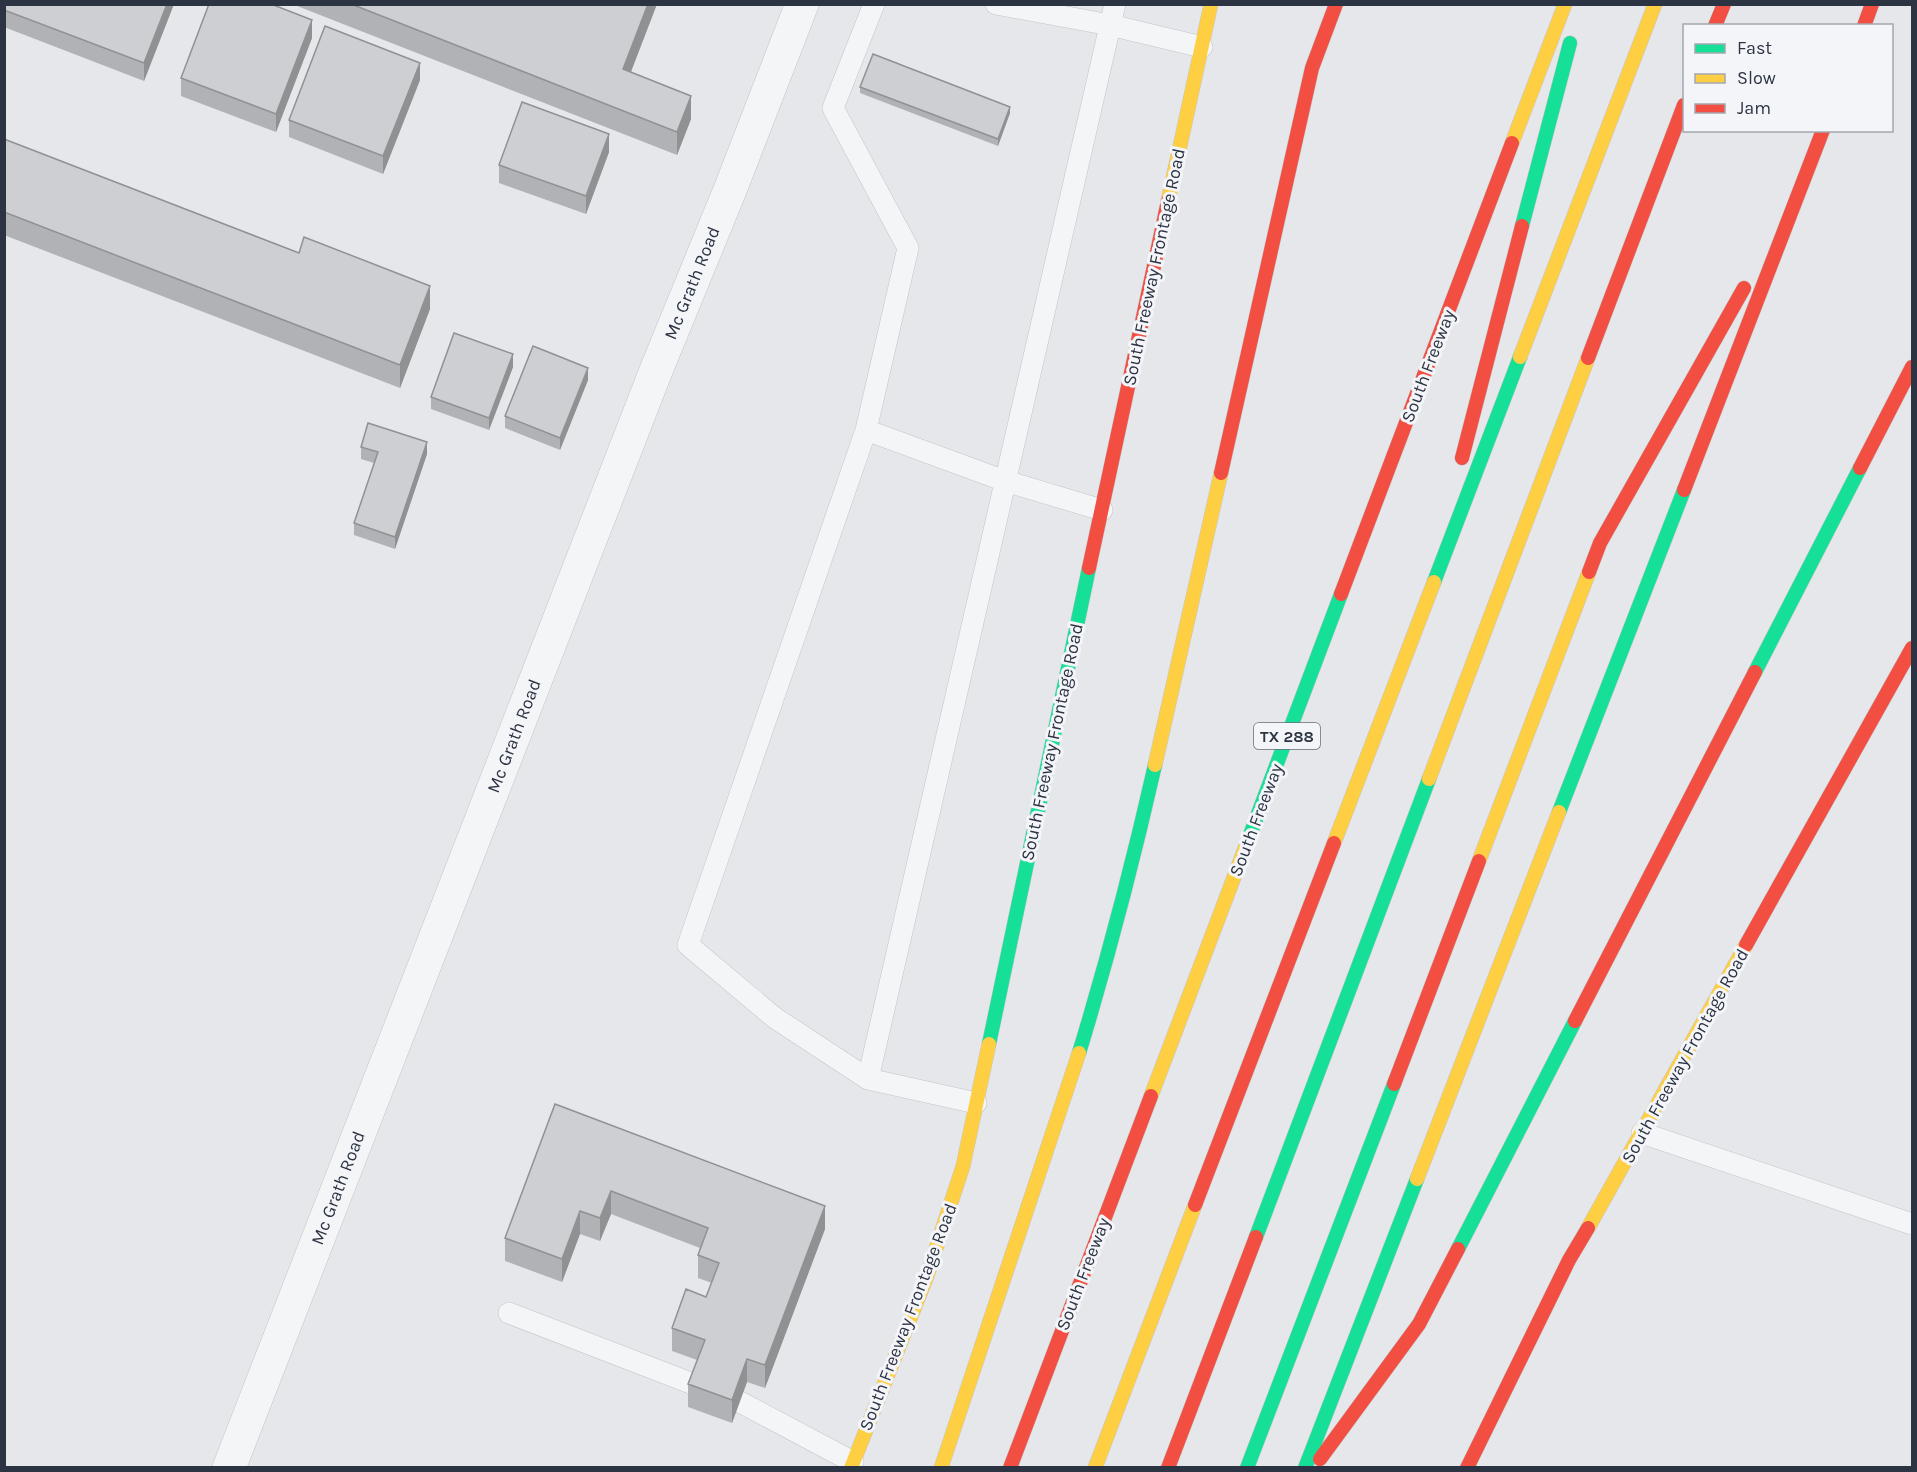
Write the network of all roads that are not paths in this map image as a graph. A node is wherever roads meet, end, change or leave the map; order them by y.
1 (802, 4) edge
2 (874, 4) edge
3 (996, 4) edge
4 (1211, 4) edge
5 (1336, 4) edge
6 (1565, 4) edge
7 (1655, 4) edge
8 (1724, 4) edge
9 (1872, 4) edge
10 (1112, 15) edge
11 (1716, 24) edge
12 (1865, 24) edge
13 (1574, 28) dead end
14 (1202, 47) junction
15 (1683, 108) edge
16 (1822, 132) edge
17 (1801, 187) junction
18 (1912, 367) edge
19 (866, 430) junction
20 (1460, 466) dead end
21 (1005, 481) junction
22 (1451, 501) dead end
23 (1102, 510) junction
24 (1421, 616) junction
25 (1912, 648) edge
26 (868, 1080) junction
27 (976, 1102) junction
28 (1642, 1133) junction
29 (1912, 1224) edge
30 (509, 1313) dead end
31 (693, 1384) edge
32 (740, 1402) edge
33 (852, 1465) edge
34 (229, 1467) edge
35 (941, 1467) edge
36 (1010, 1467) edge
37 (1095, 1467) edge
38 (1168, 1467) edge
39 (1247, 1467) edge
40 (1305, 1467) edge
41 (1313, 1467) edge
42 (1467, 1467) edge

1 - 34 street, Mc Grath Road
2 - 19 lane
3 - 10 lane
4 - 14 main road, South Freeway Frontage Road
5 - 35 main road
6 - 36 main road, South Freeway / TX 288
7 - 24 main road
8 - 11 main road
9 - 12 main road
10 - 14 lane
10 - 21 lane
13 - 20 main road
14 - 23 main road, South Freeway Frontage Road
15 - 38 main road
16 - 17 main road
17 - 39 main road
17 - 40 main road
18 - 41 main road
19 - 21 lane
19 - 26 lane
21 - 23 lane
21 - 26 lane
22 - 24 main road
23 - 27 main road, South Freeway Frontage Road
24 - 37 main road
25 - 28 main road, South Freeway Frontage Road
26 - 27 lane
27 - 33 main road, South Freeway Frontage Road
28 - 29 lane
28 - 42 main road, South Freeway Frontage Road
30 - 31 lane
32 - 33 lane

